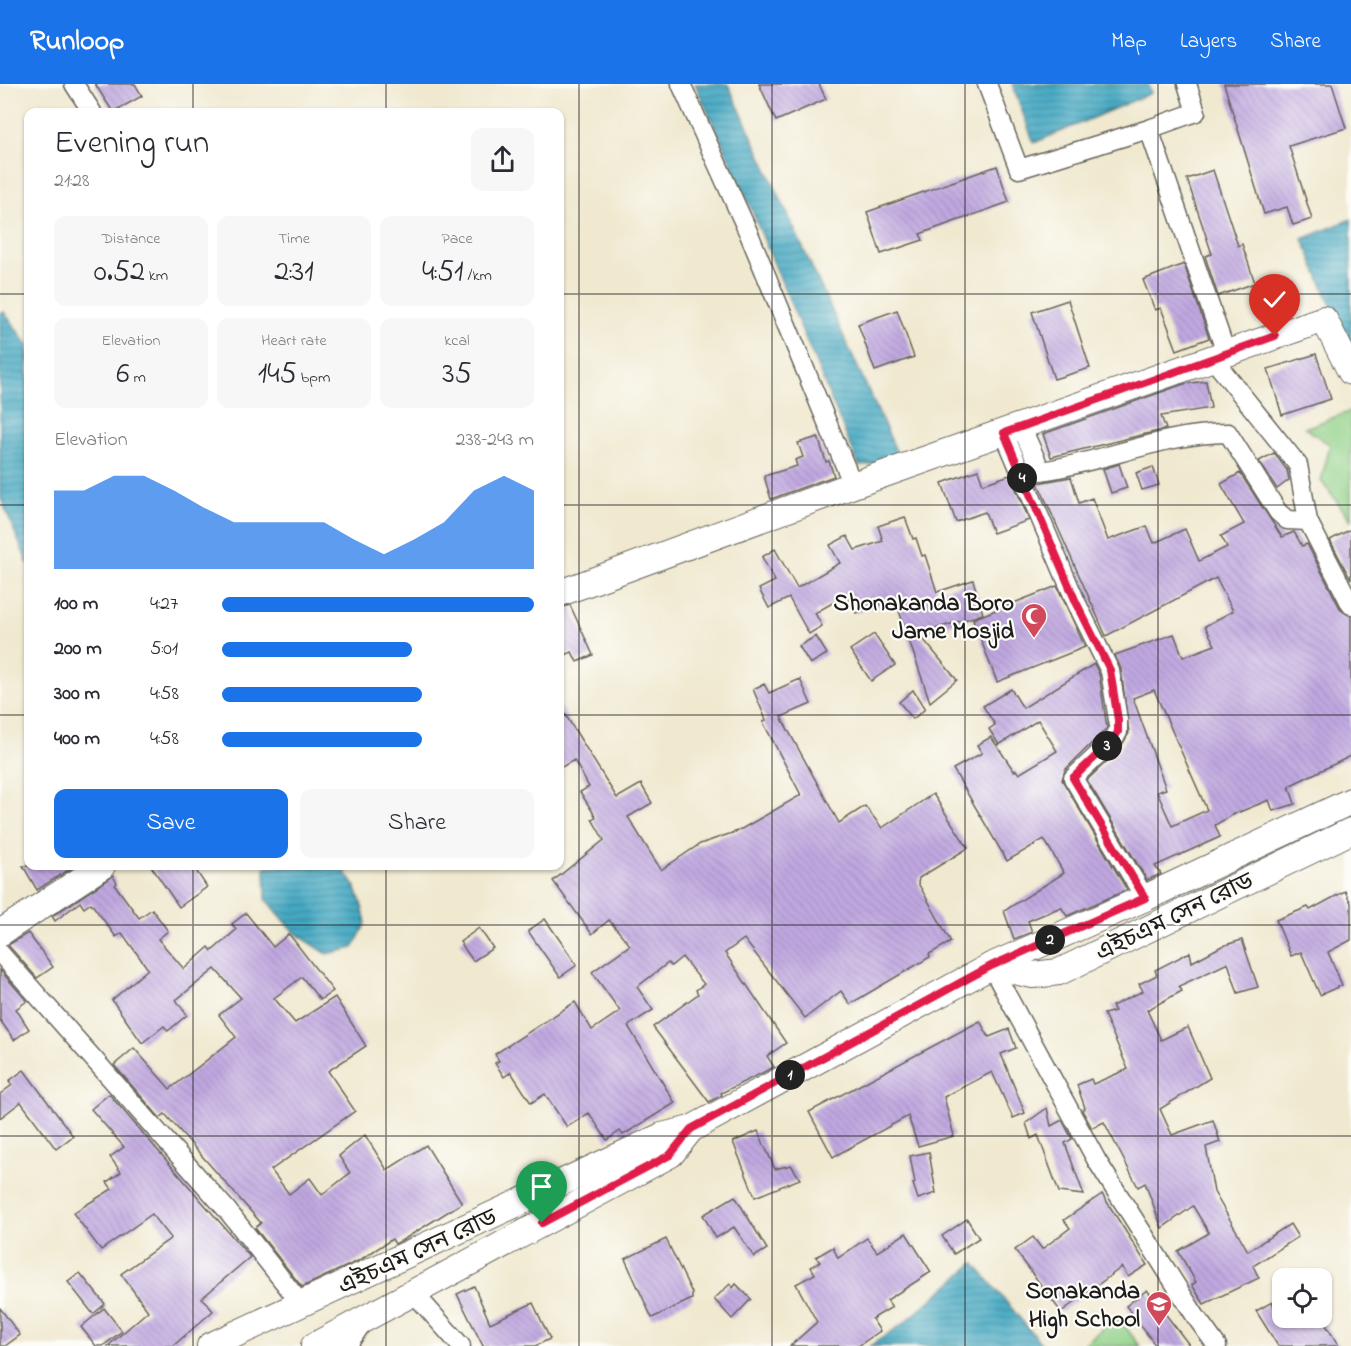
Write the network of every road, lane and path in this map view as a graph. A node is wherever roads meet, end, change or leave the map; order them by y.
1 (74, 84) edge
2 (681, 84) edge
3 (987, 84) edge
4 (1188, 84) edge
5 (89, 108) edge
6 (1149, 129) junction
7 (1219, 356) junction
8 (1351, 372) edge
9 (1012, 429) junction
10 (853, 485) junction
11 (1308, 521) junction
12 (564, 592) edge
13 (1351, 605) edge
14 (1351, 801) edge
15 (1351, 831) edge
16 (96, 870) edge
17 (1145, 898) junction
18 (0, 933) edge
19 (0, 952) edge
20 (991, 966) junction
21 (691, 1129) junction
22 (369, 1274) junction
23 (413, 1292) junction
24 (302, 1305) junction
25 (376, 1311) junction
26 (210, 1346) edge
27 (314, 1346) edge
28 (347, 1346) edge
29 (461, 1346) edge
30 (1217, 1346) edge

1 - 5 street
2 - 10 street
3 - 6 street
4 - 6 street
6 - 7 street
7 - 8 main road
7 - 9 main road
7 - 11 street
9 - 10 main road
9 - 11 street
9 - 17 street
10 - 12 main road
11 - 13 street
14 - 17 main road, এইচএম সেন রোড
15 - 20 main road, এইচএম সেন রোড
16 - 18 main road
17 - 20 main road, এইচএম সেন রোড
19 - 24 street
20 - 21 main road, এইচএম সেন রোড
20 - 30 street
21 - 22 main road, এইচএম সেন রোড
21 - 23 main road, এইচএম সেন রোড
22 - 24 main road, এইচএম সেন রোড
22 - 25 main road
23 - 25 main road, এইচএম সেন রোড
23 - 29 street
24 - 26 main road, এইচএম সেন রোড
25 - 27 main road, এইচএম সেন রোড
25 - 28 street

